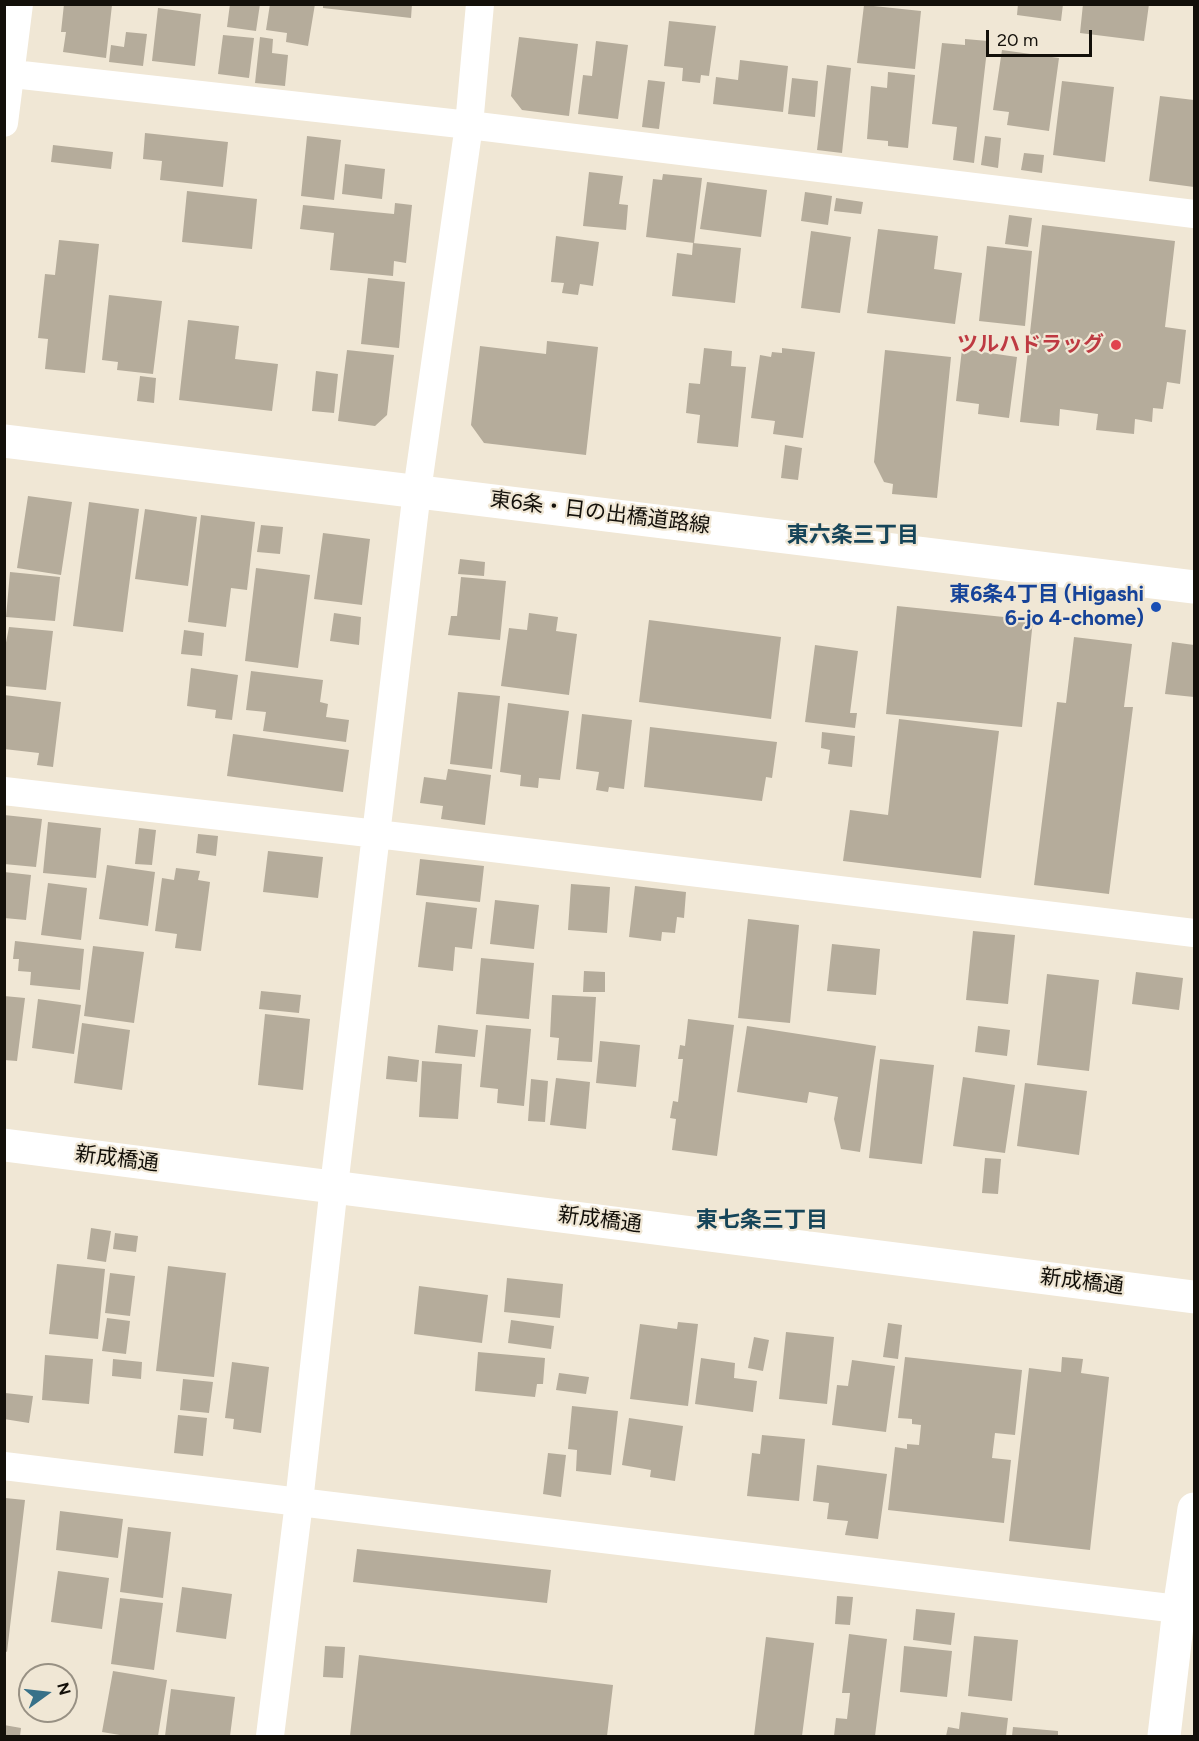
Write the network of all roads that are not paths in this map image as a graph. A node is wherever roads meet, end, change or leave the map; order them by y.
1 (19, 4) edge
2 (480, 4) edge
3 (8, 73) edge
4 (4, 123) edge
5 (469, 125) junction
6 (1194, 214) edge
7 (4, 441) edge
8 (417, 491) junction
9 (1194, 587) edge
10 (4, 791) edge
11 (377, 834) junction
12 (1194, 933) edge
13 (4, 1145) edge
14 (334, 1186) junction
15 (1194, 1297) edge
16 (4, 1466) edge
17 (299, 1502) junction
18 (1194, 1509) edge
19 (1187, 1610) edge
20 (270, 1737) edge
21 (1164, 1737) edge

1 - 3 street
2 - 5 street
3 - 4 street
3 - 5 street
5 - 6 street
5 - 8 street
7 - 8 street, 東6条・日の出橋道路線
8 - 9 street, 東6条・日の出橋道路線
8 - 11 street
10 - 11 street
11 - 12 street
11 - 14 street
13 - 14 street, 新成橋通
14 - 15 street, 新成橋通
14 - 17 street
16 - 17 street
17 - 19 street
17 - 20 street
18 - 19 street
19 - 21 street

